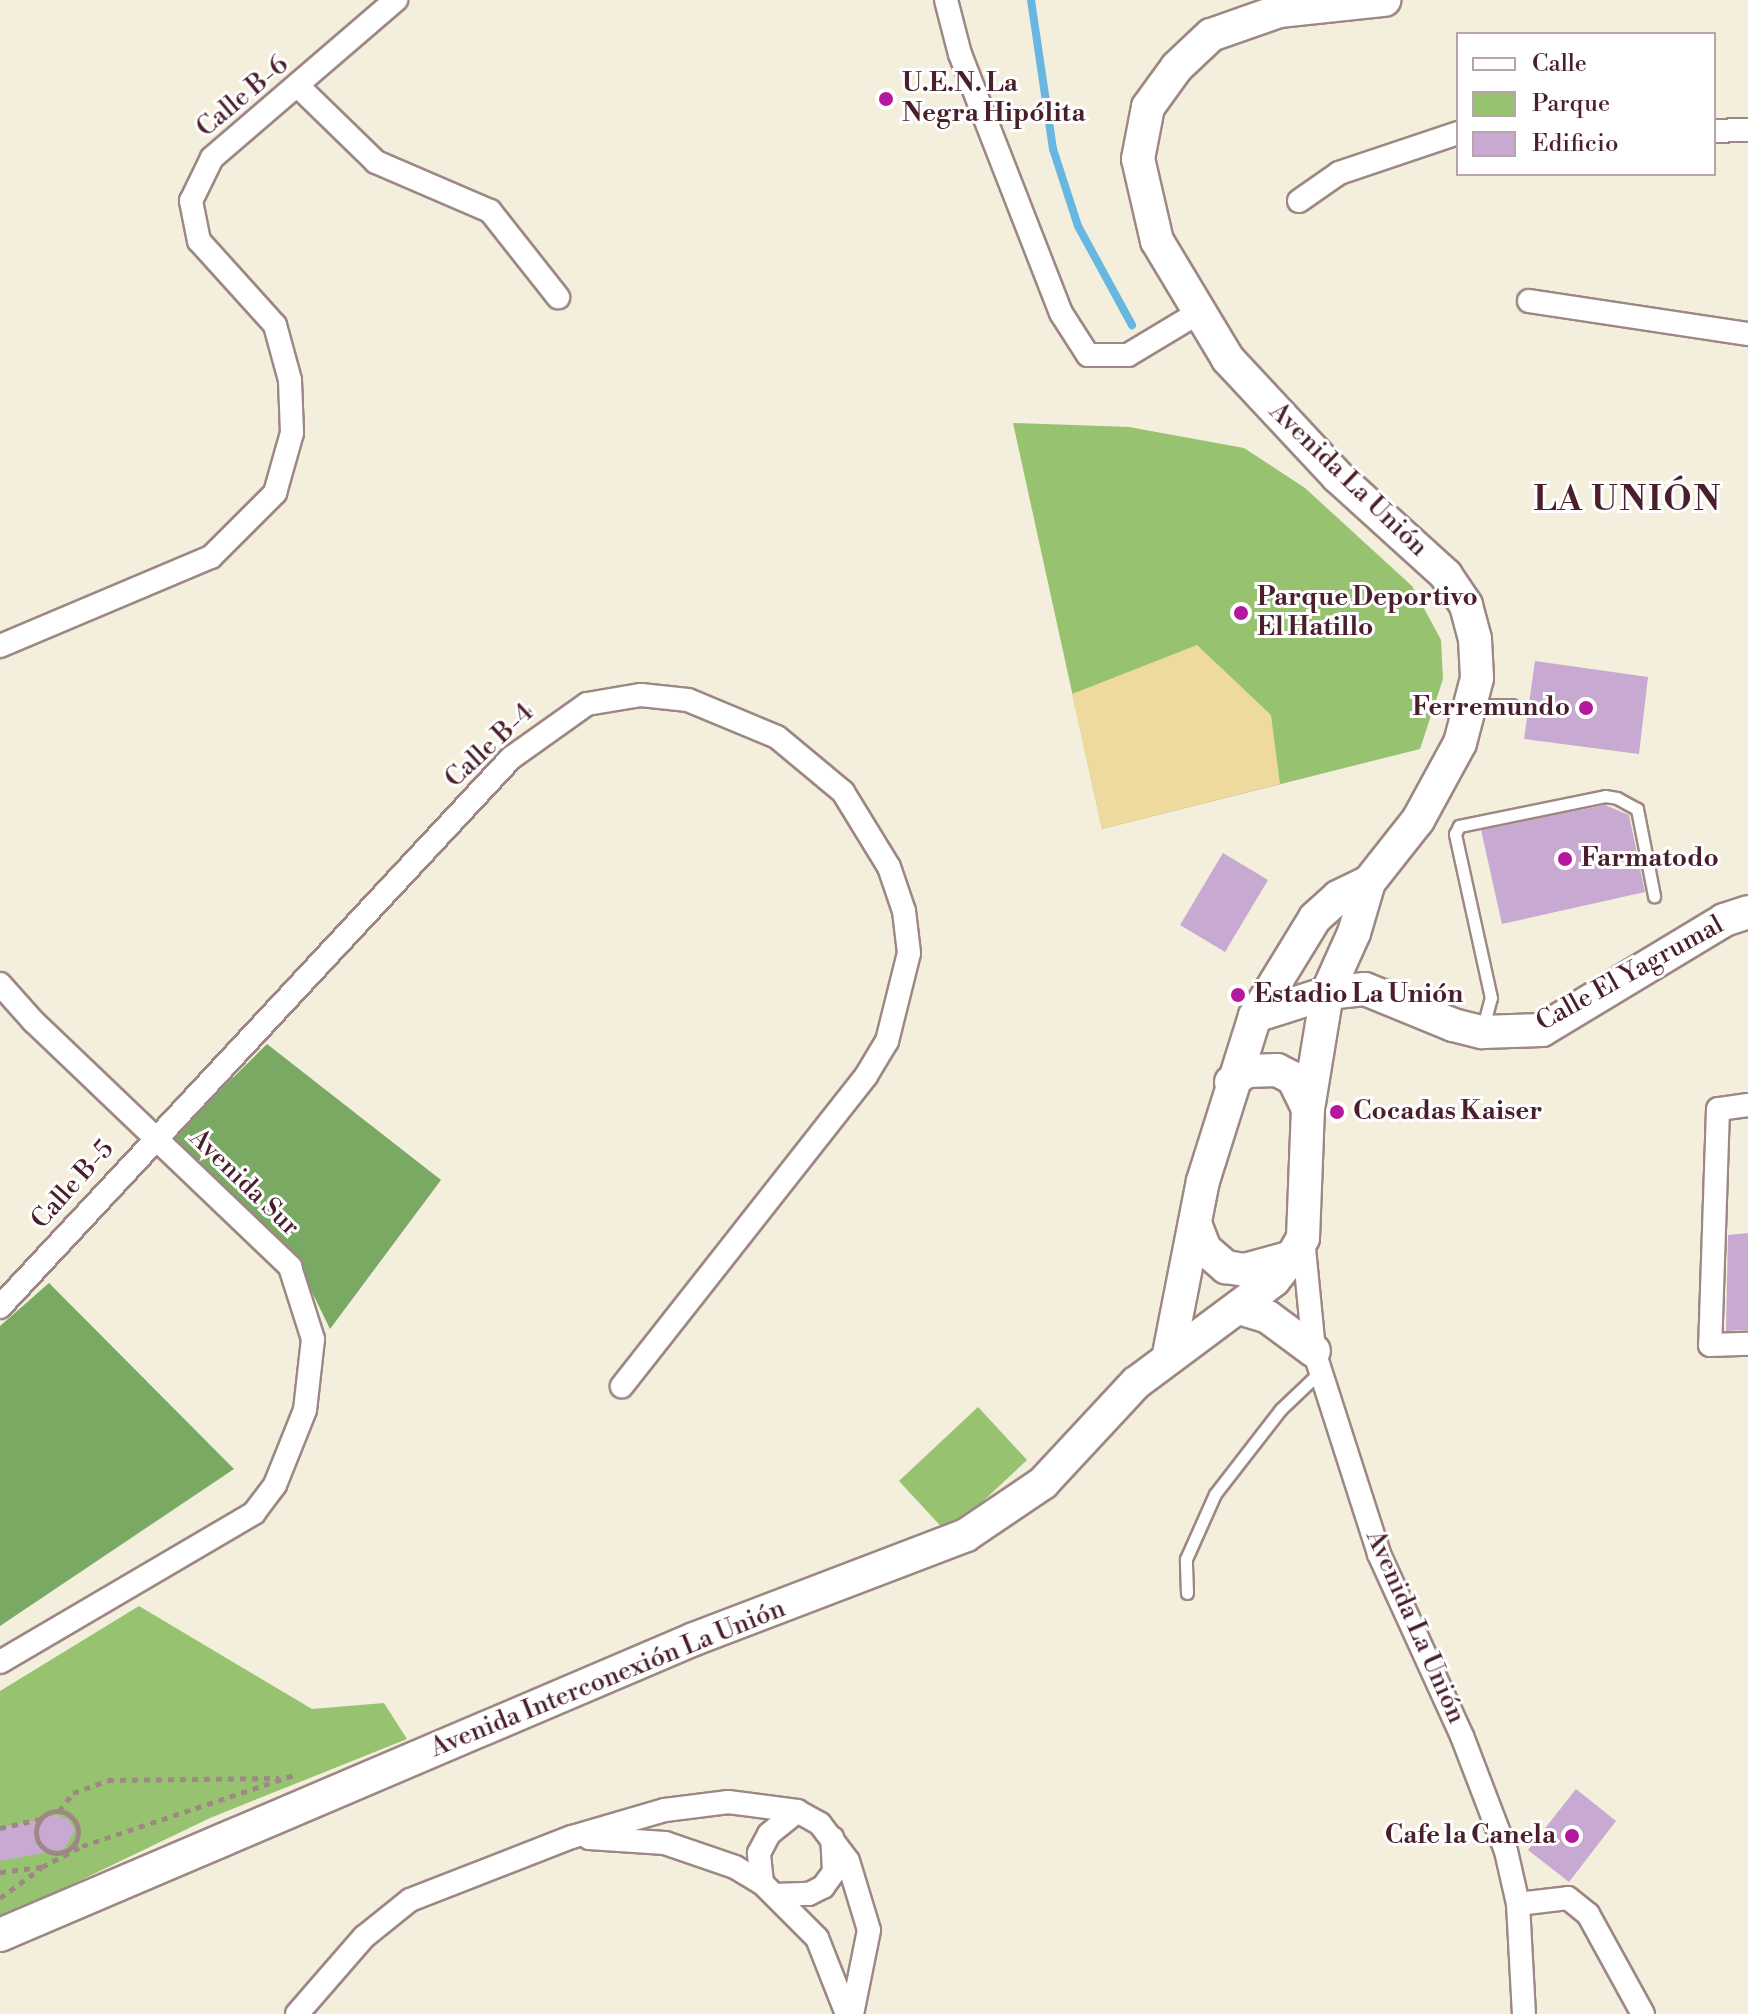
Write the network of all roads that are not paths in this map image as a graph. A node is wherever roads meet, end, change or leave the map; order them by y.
1 (396, 0) edge
2 (946, 0) edge
3 (1384, 0) edge
4 (299, 87) junction
5 (1748, 130) edge
6 (1716, 131) edge
7 (1456, 134) edge
8 (1299, 201) dead end
9 (558, 297) dead end
10 (1529, 301) dead end
11 (1198, 313) junction
12 (1748, 334) edge
13 (0, 646) edge
14 (1472, 705) junction
15 (1512, 705) dead end
16 (1369, 882) junction
17 (1654, 896) dead end
18 (1748, 912) edge
19 (0, 984) edge
20 (1327, 993) junction
21 (1255, 1016) junction
22 (1482, 1032) junction
23 (1231, 1082) junction
24 (1748, 1105) edge
25 (1308, 1109) junction
26 (155, 1136) junction
27 (1196, 1226) junction
28 (1298, 1247) junction
29 (0, 1307) edge
30 (1239, 1308) junction
31 (1748, 1344) edge
32 (1169, 1354) junction
33 (1317, 1361) junction
34 (622, 1386) dead end
35 (1187, 1593) dead end
36 (0, 1662) edge
37 (797, 1811) junction
38 (572, 1837) junction
39 (832, 1837) junction
40 (768, 1889) junction
41 (1518, 1904) junction
42 (0, 1935) edge
43 (297, 2014) edge
44 (850, 2014) edge
45 (1524, 2014) edge
46 (1643, 2014) edge

1 - 4 street, Calle B-6
2 - 11 street
3 - 11 street, Avenida La Unión
4 - 9 street
4 - 13 street, Calle B-6
5 - 6 street
7 - 8 street
10 - 12 street
11 - 14 street, Avenida La Unión
14 - 15 lane
14 - 16 street, Avenida La Unión
16 - 20 street, Avenida La Unión
16 - 21 street, Avenida La Unión
17 - 22 lane
18 - 22 street, Calle El Yagrumal
19 - 26 street, Avenida Sur
20 - 21 street, Calle El Yagrumal
20 - 22 street, Calle El Yagrumal
20 - 25 street, Avenida La Unión
21 - 23 street, Avenida La Unión
23 - 25 street
23 - 27 street, Avenida La Unión
24 - 31 street
25 - 28 street, Avenida La Unión
26 - 29 street, Calle B-5
26 - 34 street, Calle B-4
26 - 36 street, Avenida Sur
27 - 28 street
27 - 32 street, Avenida La Unión
28 - 30 street
28 - 33 street, Avenida La Unión
30 - 32 street
30 - 33 street
32 - 42 street, Avenida Interconexión La Unión
33 - 35 lane
33 - 41 street, Avenida La Unión
37 - 38 street
37 - 39 street
37 - 40 street
38 - 40 street
38 - 43 street
39 - 40 street
39 - 44 street
40 - 44 street
41 - 45 street, Avenida La Unión
41 - 46 street

